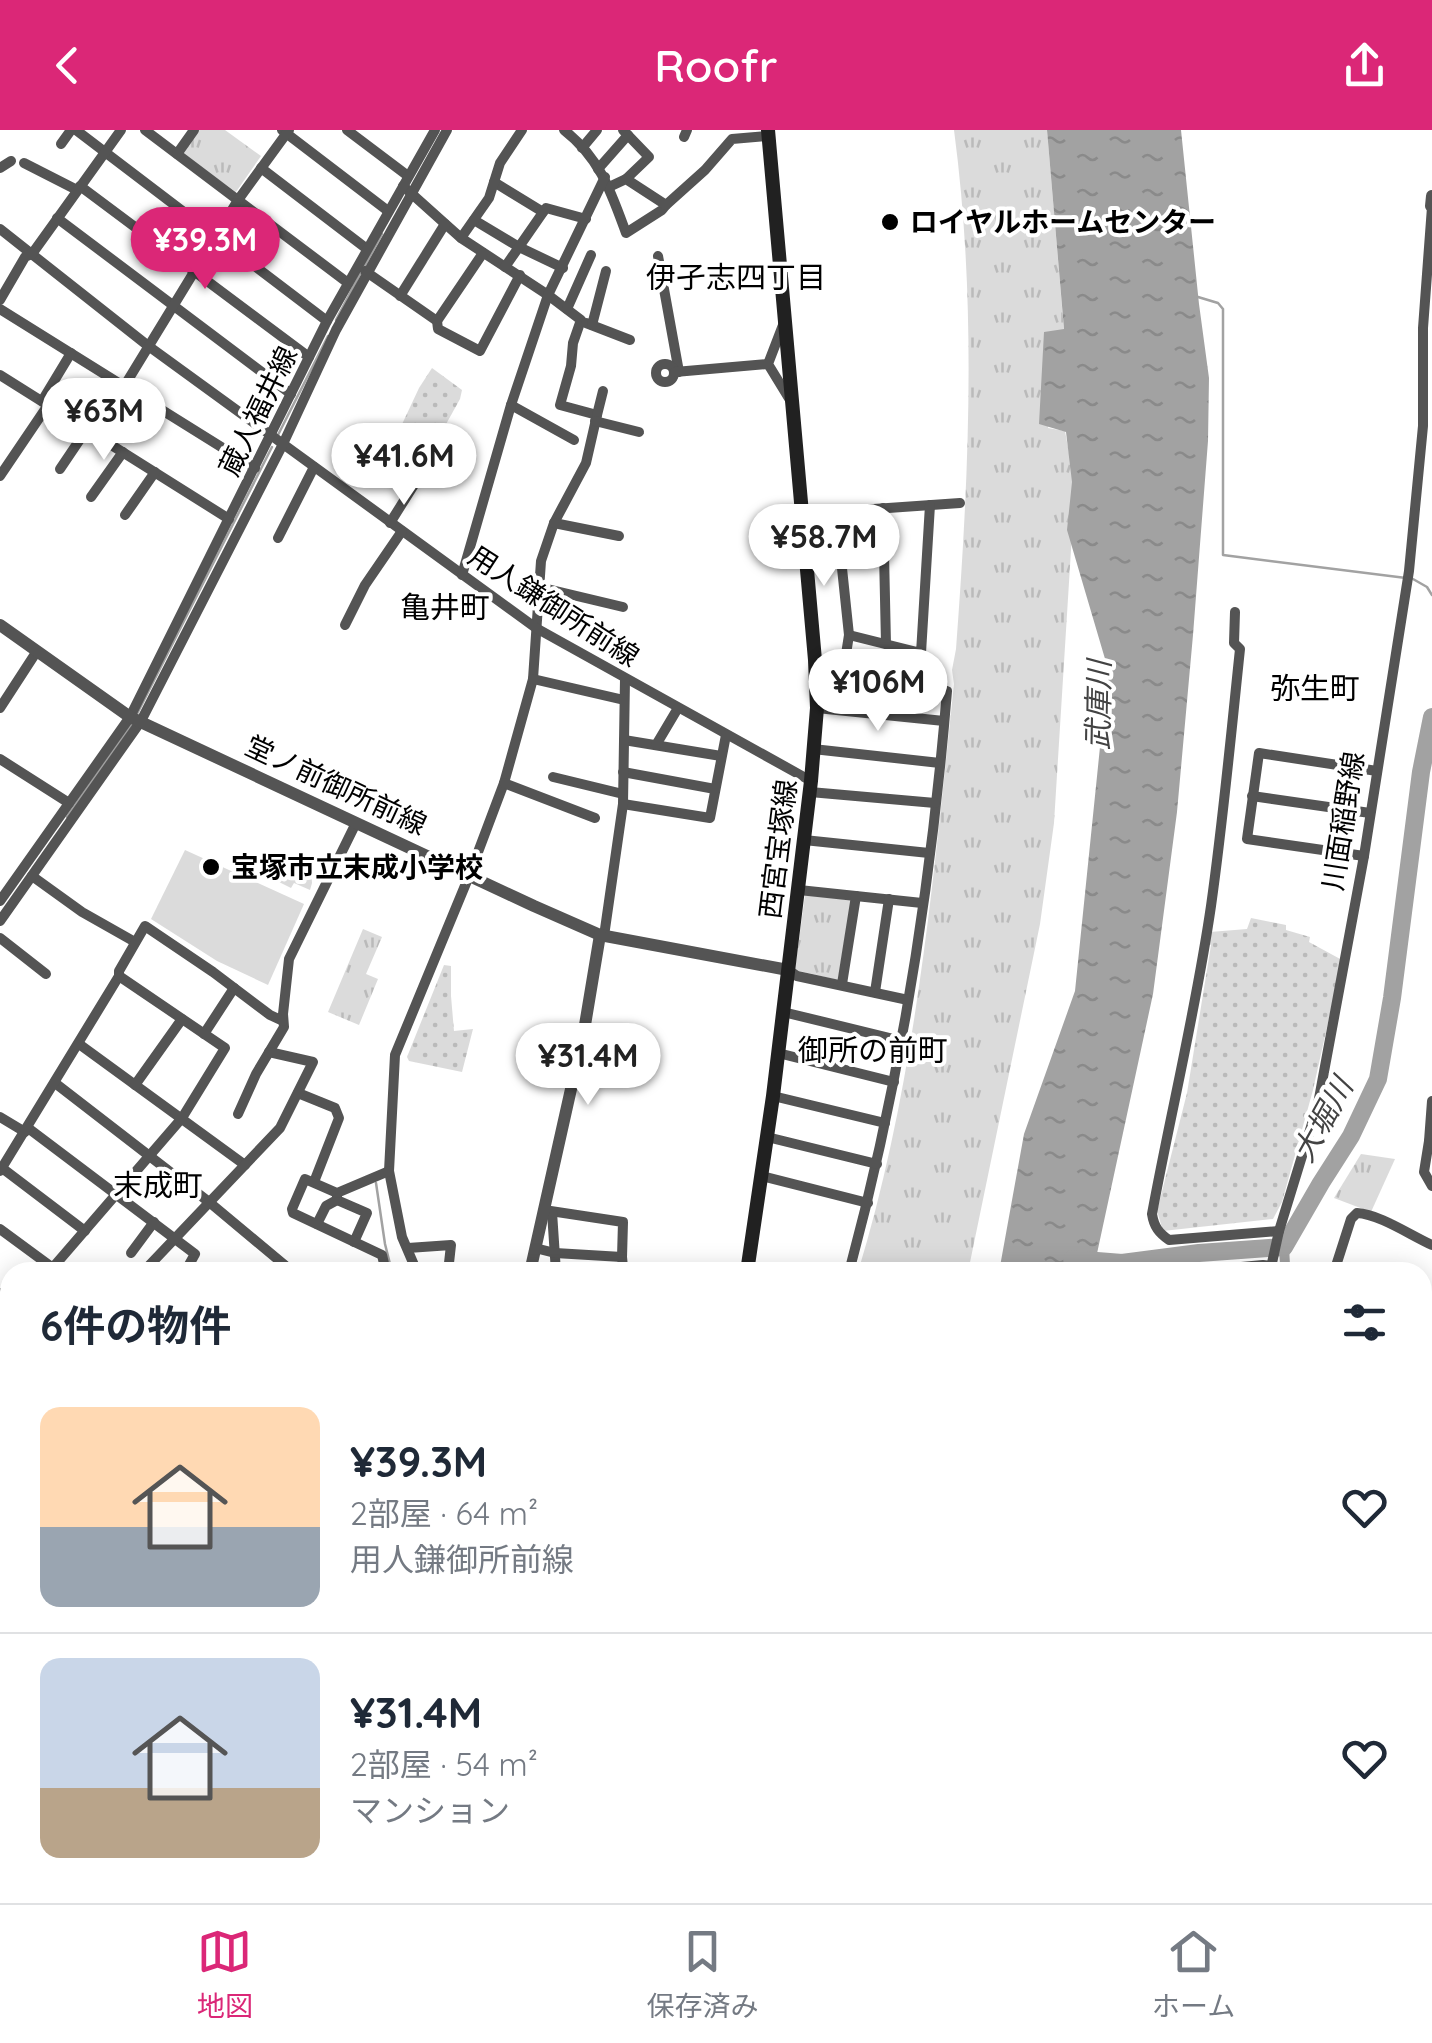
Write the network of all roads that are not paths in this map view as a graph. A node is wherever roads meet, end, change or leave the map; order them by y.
1 (73, 130) edge
2 (121, 130) edge
3 (146, 130) edge
4 (194, 130) edge
5 (347, 130) edge
6 (448, 130) edge
7 (522, 130) edge
8 (564, 130) edge
9 (598, 130) edge
10 (285, 131) edge
11 (431, 132) edge
12 (626, 133) edge
13 (768, 133) edge
14 (61, 144) dead end
15 (582, 148) junction
16 (105, 151) junction
17 (177, 154) junction
18 (0, 168) edge
19 (261, 168) junction
20 (604, 178) junction
21 (626, 179) junction
22 (494, 182) junction
23 (408, 185) junction
24 (78, 188) junction
25 (1432, 196) edge
26 (238, 200) junction
27 (666, 205) junction
28 (1432, 206) edge
29 (388, 211) junction
30 (543, 212) junction
31 (57, 218) junction
32 (586, 219) junction
33 (474, 220) junction
34 (446, 224) junction
35 (0, 229) edge
36 (216, 236) junction
37 (461, 238) junction
38 (519, 247) junction
39 (367, 249) junction
40 (483, 252) junction
41 (32, 254) junction
42 (591, 254) dead end
43 (658, 256) dead end
44 (506, 267) junction
45 (362, 269) junction
46 (562, 270) junction
47 (606, 271) dead end
48 (194, 272) junction
49 (520, 276) junction
50 (579, 281) junction
51 (348, 283) junction
52 (548, 295) junction
53 (400, 296) junction
54 (0, 300) edge
55 (174, 305) junction
56 (0, 309) edge
57 (567, 309) junction
58 (785, 320) junction
59 (328, 321) junction
60 (437, 321) junction
61 (587, 323) junction
62 (630, 340) dead end
63 (148, 346) junction
64 (70, 353) junction
65 (309, 357) junction
66 (768, 364) junction
67 (0, 375) edge
68 (124, 386) junction
69 (602, 391) dead end
70 (291, 394) junction
71 (45, 403) junction
72 (792, 403) junction
73 (512, 405) junction
74 (596, 418) junction
75 (91, 432) junction
76 (639, 432) dead end
77 (271, 436) junction
78 (574, 440) dead end
79 (283, 444) junction
80 (123, 452) junction
81 (432, 456) dead end
82 (314, 467) junction
83 (255, 468) junction
84 (60, 469) dead end
85 (155, 472) junction
86 (0, 476) edge
87 (91, 498) dead end
88 (960, 503) dead end
89 (930, 505) junction
90 (883, 508) junction
91 (836, 512) junction
92 (126, 514) dead end
93 (802, 514) junction
94 (230, 519) junction
95 (390, 522) junction
96 (554, 523) junction
97 (402, 531) junction
98 (619, 536) dead end
99 (278, 538) dead end
100 (462, 575) junction
101 (539, 587) junction
102 (622, 607) dead end
103 (1236, 612) dead end
104 (0, 625) edge
105 (345, 625) dead end
106 (536, 628) junction
107 (849, 635) junction
108 (886, 644) junction
109 (37, 651) junction
110 (815, 660) junction
111 (844, 667) junction
112 (625, 679) junction
113 (532, 680) junction
114 (624, 700) junction
115 (0, 708) edge
116 (678, 708) junction
117 (817, 708) junction
118 (136, 719) junction
119 (944, 721) junction
120 (726, 735) junction
121 (624, 740) junction
122 (656, 745) junction
123 (814, 749) junction
124 (721, 756) junction
125 (0, 758) edge
126 (940, 763) junction
127 (1377, 771) junction
128 (623, 772) junction
129 (553, 778) dead end
130 (504, 784) junction
131 (810, 786) junction
132 (715, 788) junction
133 (1252, 796) junction
134 (623, 799) junction
135 (69, 802) junction
136 (935, 803) junction
137 (1370, 813) junction
138 (595, 818) dead end
139 (356, 823) junction
140 (804, 840) junction
141 (929, 853) junction
142 (1364, 856) junction
143 (32, 876) junction
144 (469, 876) junction
145 (16, 888) junction
146 (798, 890) junction
147 (856, 896) junction
148 (889, 899) junction
149 (0, 901) edge
150 (922, 903) junction
151 (0, 921) edge
152 (602, 935) junction
153 (0, 938) edge
154 (135, 942) junction
155 (788, 970) junction
156 (46, 974) dead end
157 (118, 976) junction
158 (842, 984) junction
159 (234, 988) junction
160 (874, 992) junction
161 (908, 1000) junction
162 (783, 1012) junction
163 (182, 1019) junction
164 (283, 1021) junction
165 (204, 1034) junction
166 (902, 1040) junction
167 (79, 1044) junction
168 (269, 1052) junction
169 (778, 1053) junction
170 (894, 1082) junction
171 (55, 1083) junction
172 (135, 1085) junction
173 (298, 1094) junction
174 (772, 1096) junction
175 (1432, 1101) edge
176 (238, 1114) dead end
177 (0, 1117) edge
178 (182, 1118) junction
179 (885, 1123) junction
180 (26, 1130) junction
181 (767, 1138) junction
182 (0, 1141) edge
183 (1430, 1142) edge
184 (14, 1149) junction
185 (149, 1156) junction
186 (245, 1164) junction
187 (877, 1164) junction
188 (1, 1170) edge
189 (390, 1171) junction
190 (762, 1176) junction
191 (314, 1182) junction
192 (1432, 1186) edge
193 (117, 1194) junction
194 (337, 1196) junction
195 (209, 1202) junction
196 (868, 1203) junction
197 (548, 1211) junction
198 (154, 1222) junction
199 (317, 1224) junction
200 (0, 1228) edge
201 (85, 1231) junction
202 (1279, 1232) junction
203 (174, 1238) junction
204 (354, 1242) junction
205 (1432, 1245) edge
206 (408, 1248) junction
207 (535, 1248) junction
208 (555, 1252) junction
209 (132, 1253) dead end
210 (41, 1262) edge
211 (58, 1262) edge
212 (152, 1262) edge
213 (191, 1262) edge
214 (279, 1262) edge
215 (384, 1262) edge
216 (414, 1262) edge
217 (449, 1262) edge
218 (532, 1262) edge
219 (556, 1262) edge
220 (607, 1262) edge
221 (622, 1262) edge
222 (749, 1262) edge
223 (852, 1262) edge
224 (1272, 1262) edge
225 (1337, 1262) edge

1 - 14 street
1 - 16 street
2 - 16 street
3 - 17 street
4 - 17 street
5 - 23 street
6 - 23 street
7 - 22 street
8 - 15 street
9 - 15 street
10 - 19 street
10 - 29 street
11 - 23 street, 蔵人福井線
12 - 20 street
12 - 21 street
13 - 27 street
13 - 58 main road, 西宮宝塚線
15 - 20 street
16 - 24 street
16 - 36 street
17 - 26 street
18 - 24 street
19 - 26 street
19 - 39 street
20 - 21 street
20 - 27 street
20 - 32 street
21 - 27 street
22 - 30 street
22 - 33 street
23 - 29 street, 蔵人福井線
23 - 34 street
23 - 45 street
24 - 31 street
24 - 48 street
25 - 28 street, 川面稲野線
26 - 36 street
26 - 51 street
28 - 127 street, 川面稲野線
29 - 39 street, 蔵人福井線
30 - 32 street
30 - 38 street
31 - 41 street
31 - 55 street
32 - 46 street
33 - 37 street
33 - 38 street
34 - 37 street
34 - 53 street
35 - 41 street, 用人鎌御所前線
36 - 48 street
36 - 59 street
37 - 40 street
38 - 44 street
38 - 46 street
39 - 45 street, 蔵人福井線
40 - 44 street
40 - 60 street
41 - 54 street
41 - 63 street, 用人鎌御所前線
42 - 50 street
43 - 66 street
44 - 49 street
45 - 51 street, 蔵人福井線
45 - 53 street
45 - 79 street
46 - 50 street
46 - 52 street
47 - 61 street
48 - 55 street
48 - 65 street
49 - 52 street
49 - 60 street
50 - 57 street
51 - 59 street, 蔵人福井線
52 - 57 street
52 - 73 street
53 - 60 street
55 - 63 street
55 - 70 street
56 - 64 street
57 - 61 street
58 - 66 street
58 - 72 main road, 西宮宝塚線
59 - 65 street, 蔵人福井線
61 - 62 street
61 - 74 street
63 - 68 street
63 - 77 street, 用人鎌御所前線
64 - 68 street
64 - 71 street
65 - 70 street, 蔵人福井線
66 - 72 street
67 - 71 street
68 - 75 street
68 - 83 street
69 - 74 street
70 - 77 street, 蔵人福井線
71 - 75 street
71 - 86 street
72 - 93 main road, 西宮宝塚線
73 - 78 street
73 - 100 street
74 - 76 street
74 - 96 street
75 - 80 street
75 - 84 street
77 - 79 street, 用人鎌御所前線
77 - 83 street, 蔵人福井線
79 - 82 street, 用人鎌御所前線
79 - 118 street
80 - 85 street
80 - 87 street
81 - 95 street
82 - 95 street, 用人鎌御所前線
82 - 99 street
83 - 94 street, 蔵人福井線
85 - 92 street
85 - 94 street
88 - 89 street
89 - 90 street
89 - 108 street
90 - 91 street
90 - 108 street
91 - 93 street
91 - 107 street
93 - 110 main road, 西宮宝塚線
94 - 118 street, 蔵人福井線
95 - 97 street, 用人鎌御所前線
96 - 98 street
96 - 101 street
97 - 100 street, 用人鎌御所前線
97 - 105 street
100 - 106 street, 用人鎌御所前線
101 - 102 street
101 - 106 street
103 - 202 street
104 - 109 street, 堂ノ前御所前線
106 - 112 street, 用人鎌御所前線
106 - 113 street
107 - 108 street
107 - 111 street
109 - 115 street
109 - 118 street, 堂ノ前御所前線
110 - 111 street
110 - 117 main road, 西宮宝塚線
111 - 119 street
112 - 114 street
112 - 116 street, 用人鎌御所前線
113 - 114 street
113 - 130 street
114 - 121 street
116 - 120 street, 用人鎌御所前線
116 - 122 street
117 - 119 street
117 - 123 main road, 西宮宝塚線
118 - 135 street
118 - 139 street, 堂ノ前御所前線
118 - 143 street
119 - 126 street
120 - 124 street
120 - 131 street, 用人鎌御所前線
121 - 122 street
121 - 128 street
122 - 124 street
123 - 126 street
123 - 131 main road, 西宮宝塚線
124 - 132 street
125 - 135 street
126 - 136 street
127 - 133 street
127 - 137 street, 川面稲野線
128 - 132 street
128 - 134 street
129 - 134 street
130 - 138 street
130 - 144 street
131 - 136 street
131 - 140 main road, 西宮宝塚線
132 - 134 street
133 - 137 street
133 - 142 street
134 - 152 street
135 - 145 street
136 - 141 street
137 - 142 street, 川面稲野線
139 - 144 street, 堂ノ前御所前線
139 - 164 street
140 - 141 street
140 - 146 main road, 西宮宝塚線
141 - 150 street
142 - 202 street, 川面稲野線
143 - 145 street
143 - 154 street
144 - 152 street, 堂ノ前御所前線
144 - 189 street
145 - 149 street
145 - 151 street
146 - 147 street
146 - 155 main road, 西宮宝塚線
147 - 148 street
147 - 158 street
148 - 150 street
148 - 160 street
150 - 161 street
152 - 155 street, 堂ノ前御所前線
152 - 197 street
153 - 156 street
154 - 157 street
154 - 159 street
155 - 158 street
155 - 162 main road, 西宮宝塚線
157 - 163 street
157 - 167 street
158 - 160 street
159 - 164 street
159 - 165 street
160 - 161 street
161 - 166 street
162 - 166 street
162 - 169 main road, 西宮宝塚線
163 - 165 street
163 - 172 street
164 - 168 street
165 - 178 street
166 - 170 street
167 - 171 street
167 - 172 street
168 - 173 street
168 - 176 street
169 - 170 street
169 - 174 main road, 西宮宝塚線
170 - 179 street
171 - 180 street
171 - 185 street
172 - 178 street
173 - 186 street
173 - 191 street
174 - 179 street
174 - 181 main road, 西宮宝塚線
175 - 183 street
177 - 180 street
178 - 185 street
178 - 186 street
179 - 187 street
180 - 184 street
180 - 193 street
181 - 187 street
181 - 190 main road, 西宮宝塚線
182 - 184 street
183 - 192 street
184 - 188 street
185 - 193 street
185 - 195 street
186 - 195 street
187 - 196 street
188 - 201 street
189 - 194 street
189 - 206 street
190 - 196 street
190 - 222 main road, 西宮宝塚線
191 - 194 street
191 - 199 street
193 - 198 street
193 - 201 street
194 - 199 street
194 - 204 street
195 - 203 street
195 - 214 street
196 - 223 street
197 - 207 street
197 - 208 street
197 - 221 street
198 - 203 street
198 - 209 street
199 - 204 street
200 - 210 street
201 - 211 street
202 - 224 street, 川面稲野線
203 - 212 street
203 - 213 street
204 - 215 street
205 - 225 street
206 - 216 street
206 - 217 street
207 - 208 street
207 - 218 street
208 - 219 street
208 - 220 street

